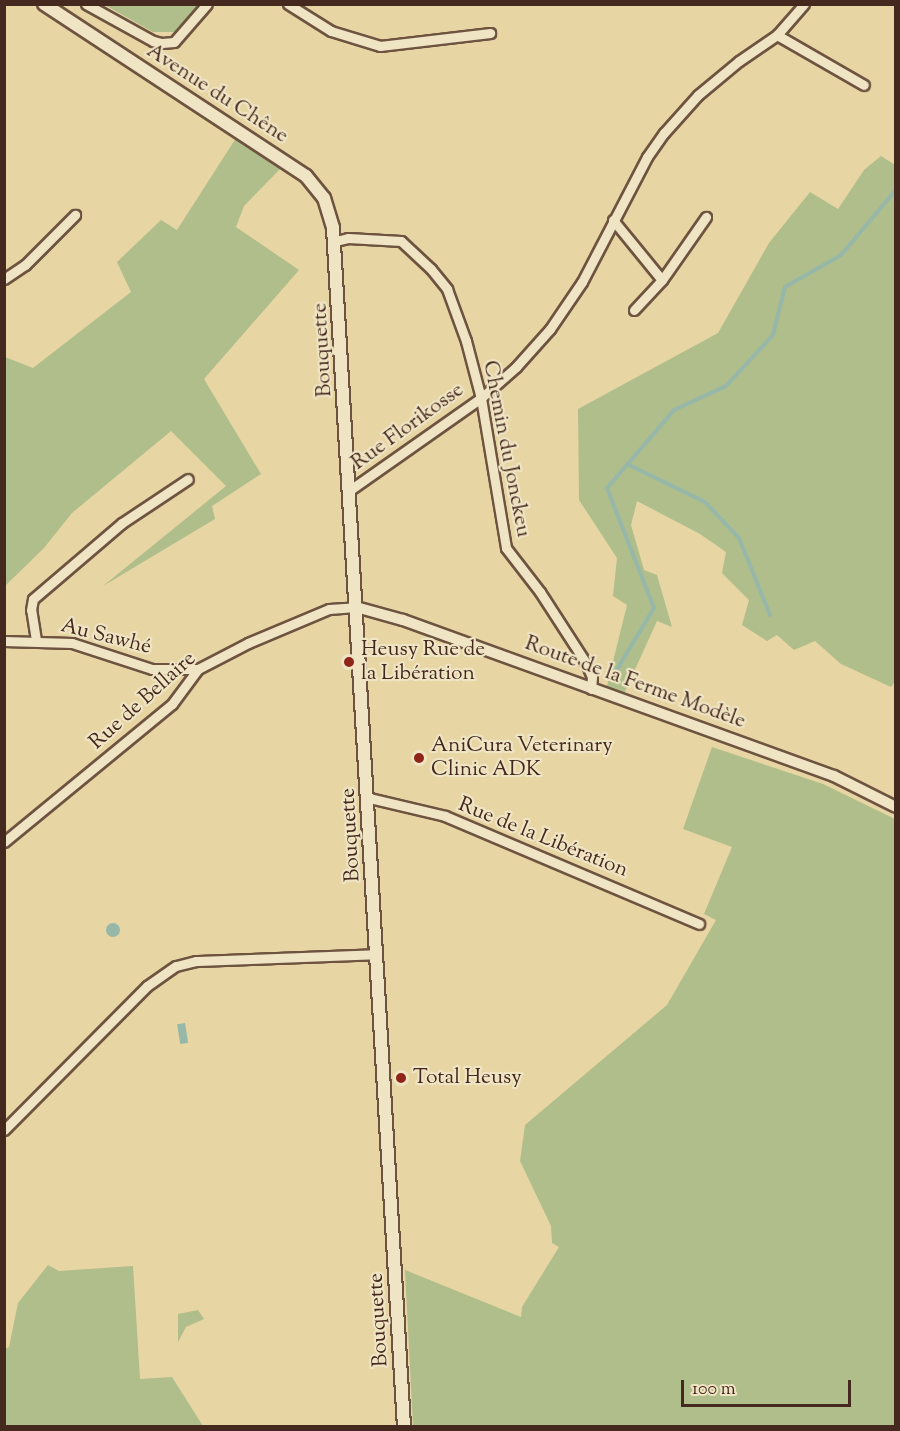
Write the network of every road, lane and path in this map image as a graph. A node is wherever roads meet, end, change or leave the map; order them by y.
1 (44, 4) edge
2 (86, 4) edge
3 (207, 4) edge
4 (288, 4) edge
5 (804, 4) edge
6 (490, 33) dead end
7 (777, 35) junction
8 (864, 85) dead end
9 (75, 215) dead end
10 (706, 217) dead end
11 (613, 220) junction
12 (336, 241) junction
13 (4, 279) edge
14 (662, 279) junction
15 (634, 310) dead end
16 (481, 398) junction
17 (189, 479) dead end
18 (351, 490) junction
19 (356, 607) junction
20 (4, 640) edge
21 (36, 640) junction
22 (198, 669) junction
23 (591, 689) junction
24 (369, 798) junction
25 (896, 807) edge
26 (4, 842) edge
27 (699, 924) dead end
28 (377, 954) junction
29 (4, 1130) edge
30 (404, 1426) edge

1 - 12 main road, Avenue du Chêne
2 - 3 street
4 - 6 street
5 - 7 street, Rue Florikosse
7 - 8 street
7 - 11 street, Rue Florikosse
9 - 13 street
10 - 14 street
11 - 14 street
11 - 16 street, Rue Florikosse
12 - 16 street, Chemin du Jonckeu
12 - 18 main road, Bouquette
14 - 15 street
16 - 18 street, Rue Florikosse
16 - 23 street, Chemin du Jonckeu
17 - 21 street
18 - 19 main road, Bouquette
19 - 22 street, Rue de Bellaire
19 - 23 street, Route de la Ferme Modèle
19 - 24 main road, Bouquette
20 - 21 street, Au Sawhé
21 - 22 street, Au Sawhé
22 - 26 street, Rue de Bellaire
23 - 25 street, Route de la Ferme Modèle
24 - 27 street, Rue de la Libération
24 - 28 main road, Bouquette
28 - 29 street
28 - 30 main road, Bouquette

